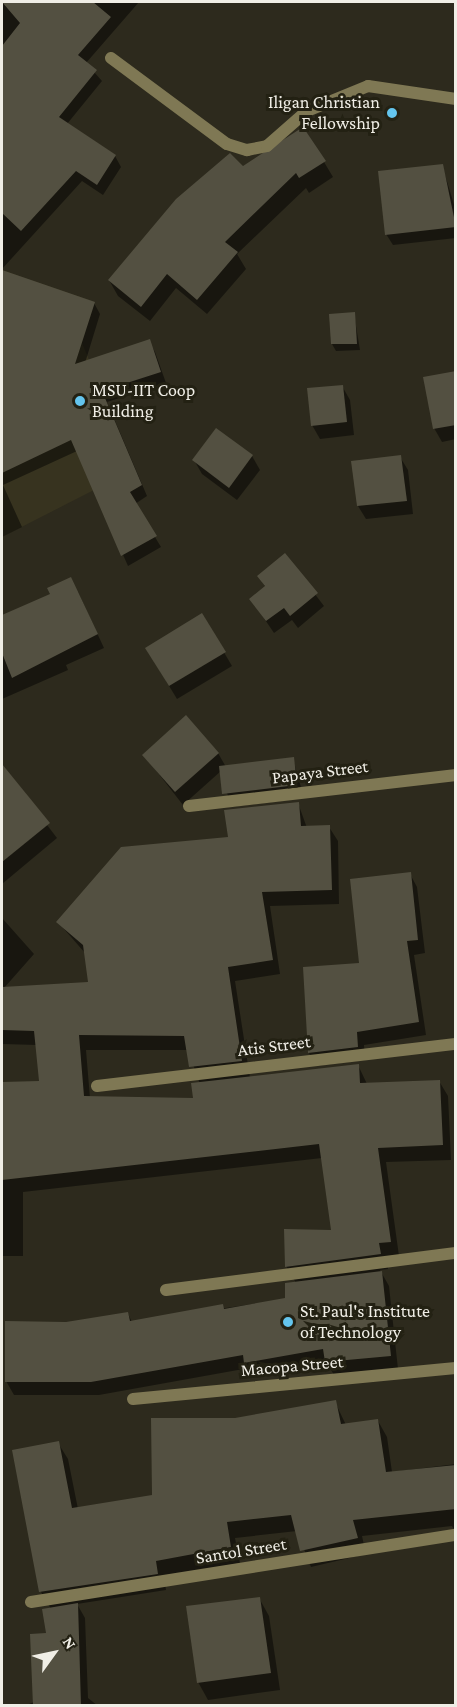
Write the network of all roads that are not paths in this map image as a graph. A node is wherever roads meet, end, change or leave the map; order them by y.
1 (111, 58) dead end
2 (456, 99) edge
3 (456, 775) edge
4 (189, 806) dead end
5 (456, 1044) edge
6 (97, 1086) dead end
7 (456, 1253) edge
8 (166, 1290) dead end
9 (456, 1368) edge
10 (133, 1399) dead end
11 (456, 1535) edge
12 (31, 1602) dead end

1 - 2 street
3 - 4 street, Papaya Street
5 - 6 street, Atis Street
7 - 8 street
9 - 10 street, Macopa Street
11 - 12 street, Santol Street

